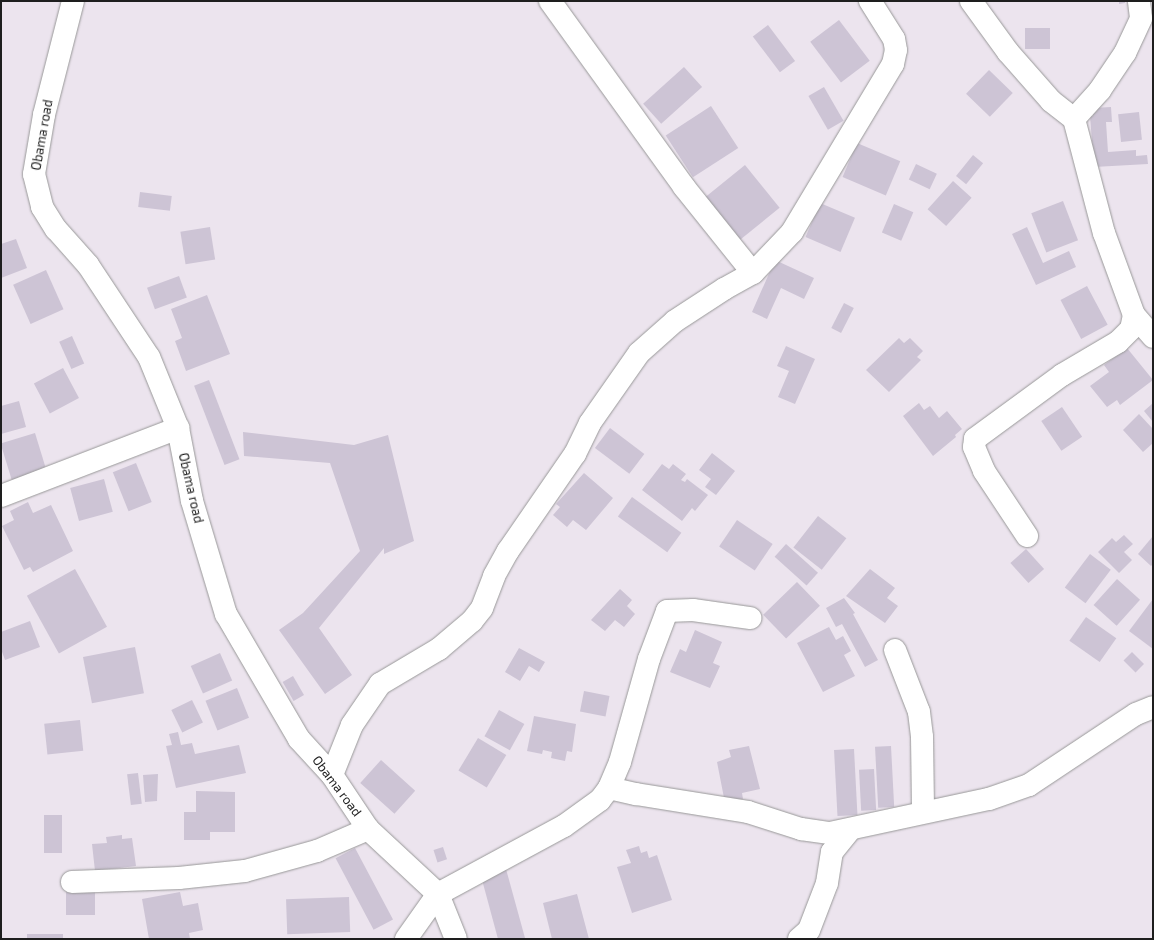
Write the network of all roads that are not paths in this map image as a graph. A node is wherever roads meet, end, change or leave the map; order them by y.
1 (73, 1) edge
2 (550, 1) edge
3 (870, 1) edge
4 (971, 1) edge
5 (1144, 12) edge
6 (1074, 119) junction
7 (753, 274) junction
8 (1134, 315) junction
9 (1153, 337) edge
10 (178, 428) junction
11 (1, 496) edge
12 (1027, 536) dead end
13 (750, 618) dead end
14 (895, 650) dead end
15 (1153, 707) edge
16 (332, 775) junction
17 (609, 788) junction
18 (923, 812) junction
19 (368, 828) junction
20 (850, 830) junction
21 (72, 882) dead end
22 (438, 894) junction
23 (406, 939) edge
24 (456, 939) edge
25 (799, 939) edge

1 - 10 street, Obama road
2 - 7 street
3 - 7 street
4 - 6 street
5 - 6 street
6 - 8 street
7 - 16 street
8 - 9 street
8 - 12 street
10 - 11 street
10 - 16 street, Obama road
13 - 17 street
14 - 18 street
15 - 18 street
16 - 19 street, Obama road
17 - 20 street
17 - 22 street
18 - 20 street
19 - 21 street
19 - 22 street, Obama road
20 - 25 street
22 - 23 street
22 - 24 street, Obama road

